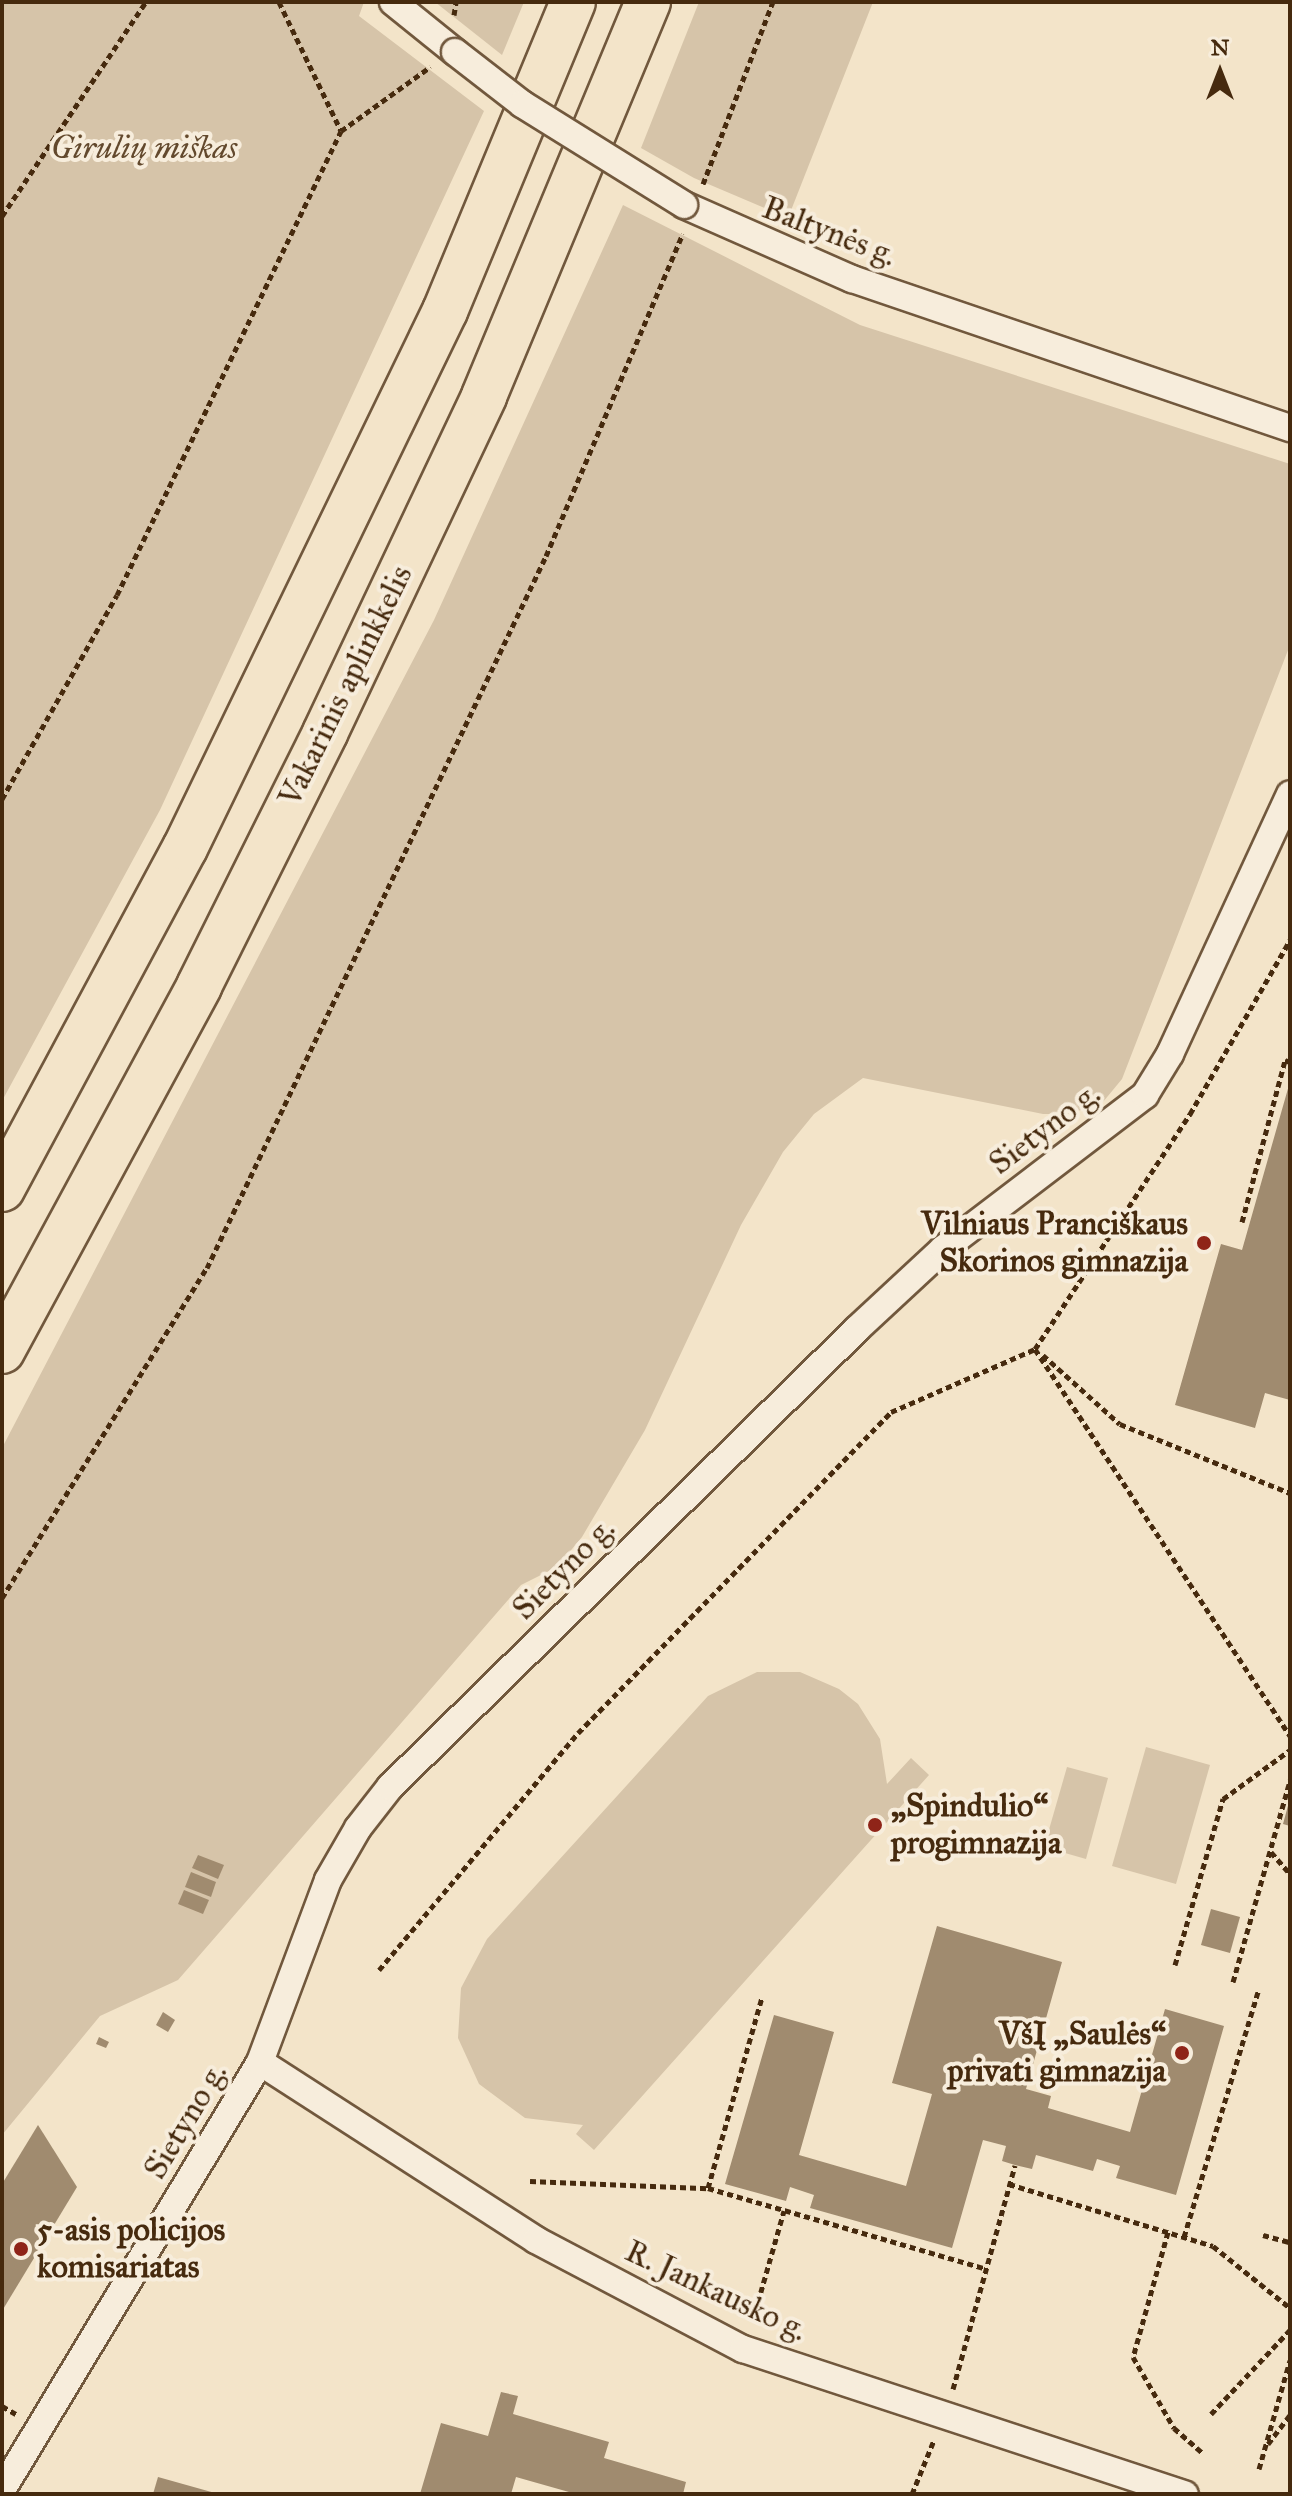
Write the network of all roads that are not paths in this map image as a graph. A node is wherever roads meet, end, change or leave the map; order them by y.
1 (393, 2) edge
2 (573, 2) edge
3 (648, 2) edge
4 (1290, 428) edge
5 (1290, 794) edge
6 (2, 1189) edge
7 (2, 1351) edge
8 (260, 2062) junction
9 (2, 2490) edge
10 (1185, 2494) edge

1 - 4 street, Baltynės g., bridge
2 - 6 highway
3 - 7 highway, Vakarinis aplinkkelis
5 - 8 street, Sietyno g.
8 - 9 street, Sietyno g.
8 - 10 street, R. Jankausko g.

